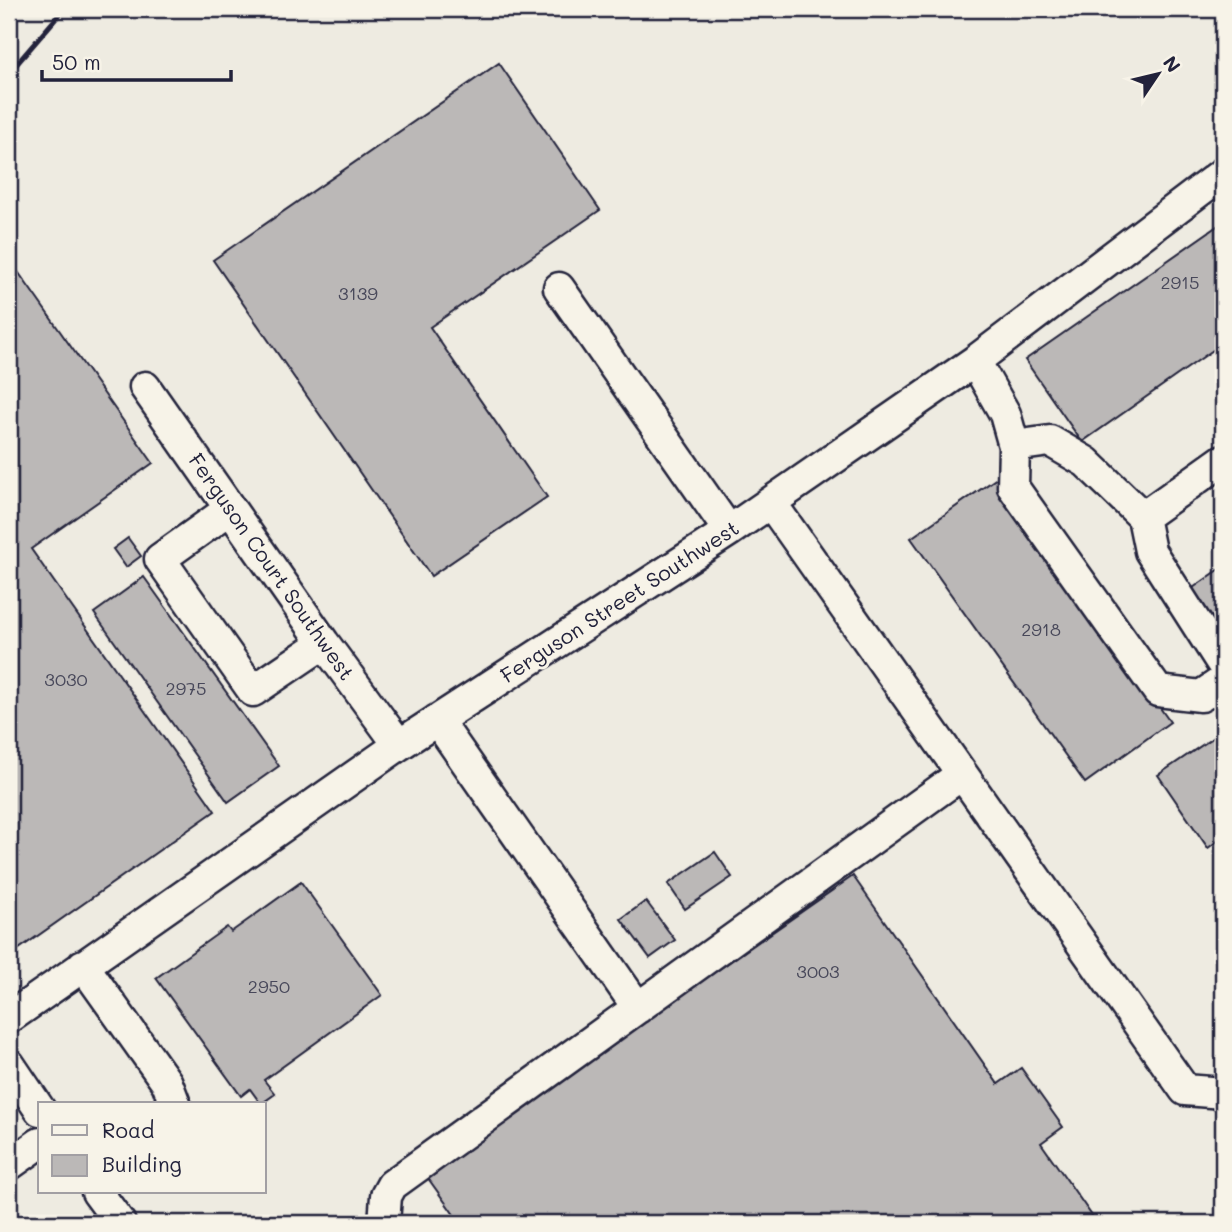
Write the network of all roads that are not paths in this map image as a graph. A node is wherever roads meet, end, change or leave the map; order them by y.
1 (1223, 173) edge
2 (559, 288) dead end
3 (975, 361) junction
4 (145, 387) dead end
5 (1014, 446) junction
6 (1223, 460) edge
7 (771, 503) junction
8 (230, 509) junction
9 (1143, 517) junction
10 (729, 531) junction
11 (324, 643) junction
12 (1223, 664) edge
13 (1223, 681) edge
14 (437, 720) junction
15 (399, 745) junction
16 (962, 774) junction
17 (83, 965) junction
18 (638, 1008) junction
19 (9, 1018) edge
20 (9, 1064) edge
21 (1223, 1093) edge
22 (174, 1102) edge
23 (38, 1107) edge
24 (38, 1144) edge
25 (9, 1165) edge
26 (104, 1194) edge
27 (120, 1223) edge
28 (384, 1223) edge

1 - 3 street, Ferguson Street Southwest
2 - 10 street
3 - 5 street
3 - 7 street, Ferguson Street Southwest
4 - 8 street, Ferguson Court Southwest
5 - 9 street
5 - 13 street
6 - 9 street
7 - 10 street, Ferguson Street Southwest
7 - 16 street
8 - 11 street, Ferguson Court Southwest
8 - 11 street
9 - 12 street
10 - 14 street, Ferguson Street Southwest
11 - 15 street, Ferguson Court Southwest
14 - 15 street, Ferguson Street Southwest
14 - 18 street
15 - 17 street, Ferguson Street Southwest
16 - 18 street
16 - 21 street
17 - 19 street, Ferguson Street Southwest
17 - 22 street
18 - 28 street
20 - 23 street
24 - 25 street
26 - 27 street

